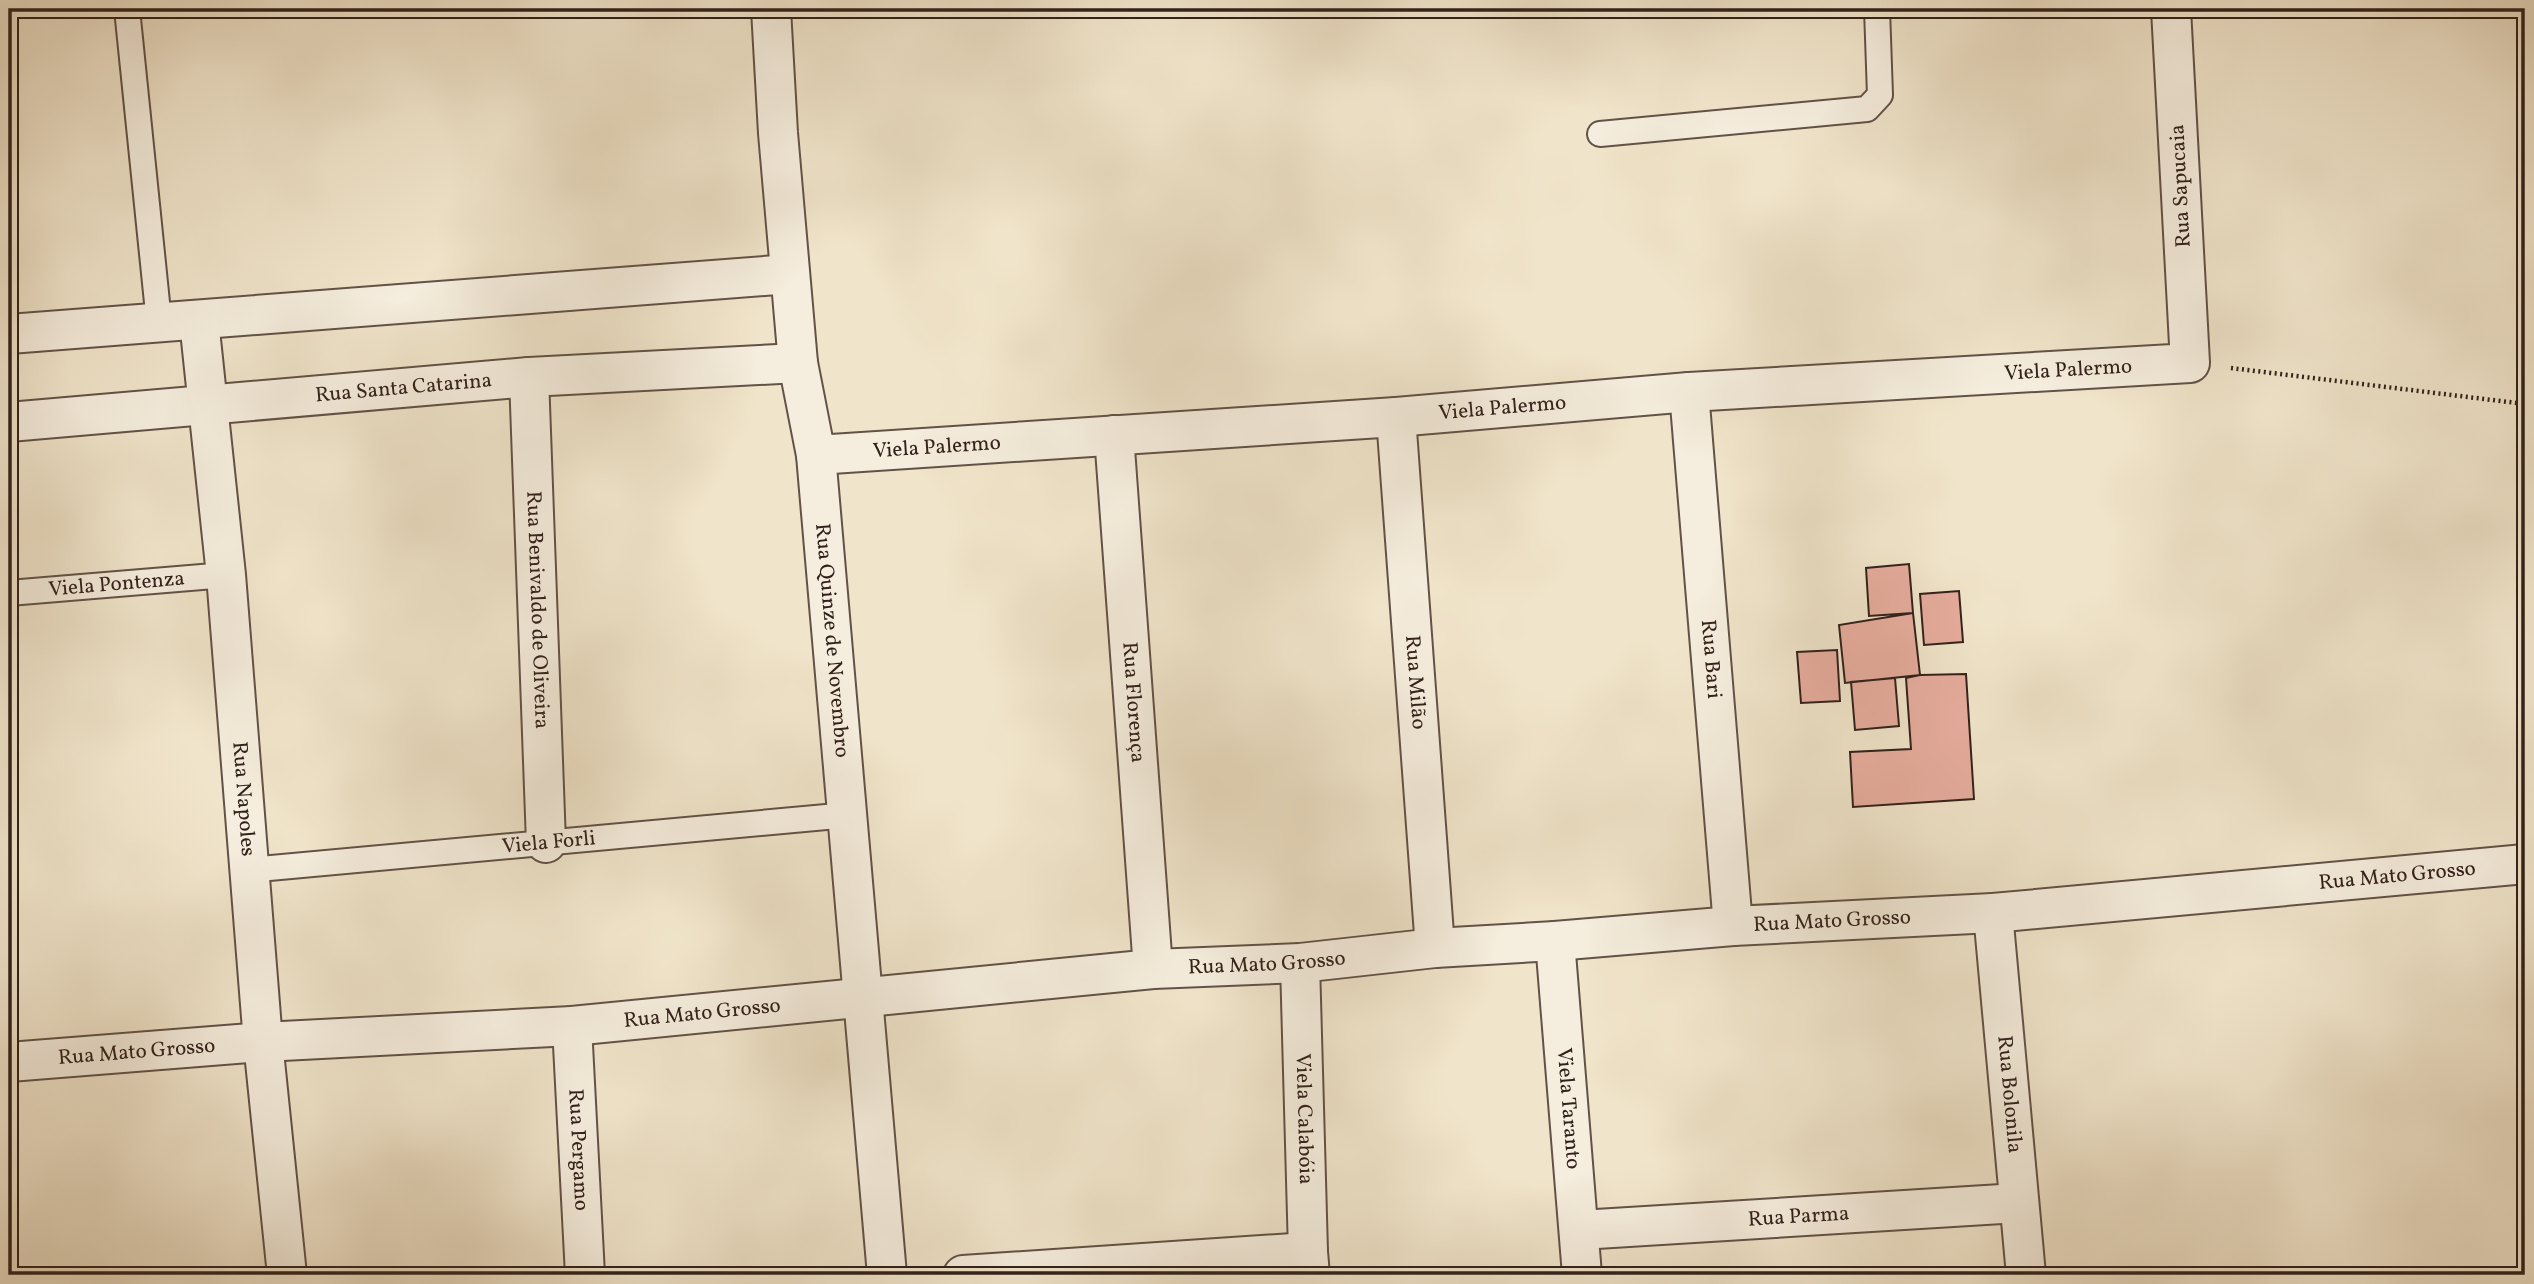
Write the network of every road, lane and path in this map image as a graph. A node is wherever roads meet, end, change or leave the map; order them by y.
1 (127, 9) edge
2 (771, 9) edge
3 (1877, 9) edge
4 (2171, 9) edge
5 (1601, 134) dead end
6 (790, 274) junction
7 (199, 321) junction
8 (159, 322) junction
9 (9, 334) edge
10 (798, 363) junction
11 (2190, 363) junction
12 (529, 377) junction
13 (1689, 392) junction
14 (2525, 404) edge
15 (207, 406) junction
16 (1396, 417) junction
17 (9, 422) edge
18 (1114, 435) junction
19 (816, 455) junction
20 (226, 575) junction
21 (9, 593) edge
22 (848, 815) junction
23 (546, 843) junction
24 (2525, 864) edge
25 (249, 870) junction
26 (1993, 913) junction
27 (1733, 926) junction
28 (1555, 941) junction
29 (1435, 948) junction
30 (1300, 963) junction
31 (1153, 969) junction
32 (864, 998) junction
33 (572, 1026) junction
34 (263, 1042) junction
35 (9, 1062) edge
36 (2018, 1203) junction
37 (1580, 1230) junction
38 (1309, 1264) edge
39 (287, 1275) edge
40 (585, 1275) edge
41 (887, 1275) edge
42 (963, 1275) edge
43 (1583, 1275) edge
44 (2026, 1275) edge

1 - 8 lane
2 - 6 street, Rua Quinze de Novembro
3 - 5 lane
4 - 11 street, Rua Sapucaia
6 - 7 street
6 - 10 street, Rua Quinze de Novembro
7 - 8 street
7 - 15 street, Rua Napoles
8 - 9 street
10 - 12 street, Rua Santa Catarina
10 - 19 street, Rua Quinze de Novembro
11 - 13 street, Viela Palermo
11 - 14 path
12 - 15 street, Rua Santa Catarina
12 - 23 street, Rua Benivaldo de Oliveira
13 - 16 street, Viela Palermo
13 - 27 street, Rua Bari
15 - 17 street, Rua Santa Catarina
15 - 20 street, Rua Napoles
16 - 18 street, Viela Palermo
16 - 29 street, Rua Milão
18 - 19 street, Viela Palermo
18 - 31 street, Rua Florença
19 - 22 street, Rua Quinze de Novembro
20 - 21 lane, Viela Pontenza
20 - 25 street, Rua Napoles
22 - 23 lane, Viela Forli
22 - 32 street, Rua Quinze de Novembro
23 - 25 lane, Viela Forli
24 - 26 street, Rua Mato Grosso
25 - 34 street, Rua Napoles
26 - 27 street, Rua Mato Grosso
26 - 36 street, Rua Bolonila
27 - 28 street, Rua Mato Grosso
28 - 29 street, Rua Mato Grosso
28 - 37 street, Viela Taranto
29 - 30 street, Rua Mato Grosso
30 - 31 street, Rua Mato Grosso
30 - 38 street, Viela Calabóia
31 - 32 street, Rua Mato Grosso
32 - 33 street, Rua Mato Grosso
32 - 41 street, Rua Quinze de Novembro
33 - 34 street, Rua Mato Grosso
33 - 40 street, Rua Pergamo
34 - 35 street, Rua Mato Grosso
34 - 39 street, Rua Napoles
36 - 37 street, Rua Parma
36 - 44 street, Rua Bolonila
37 - 43 street, Viela Taranto
38 - 42 street

